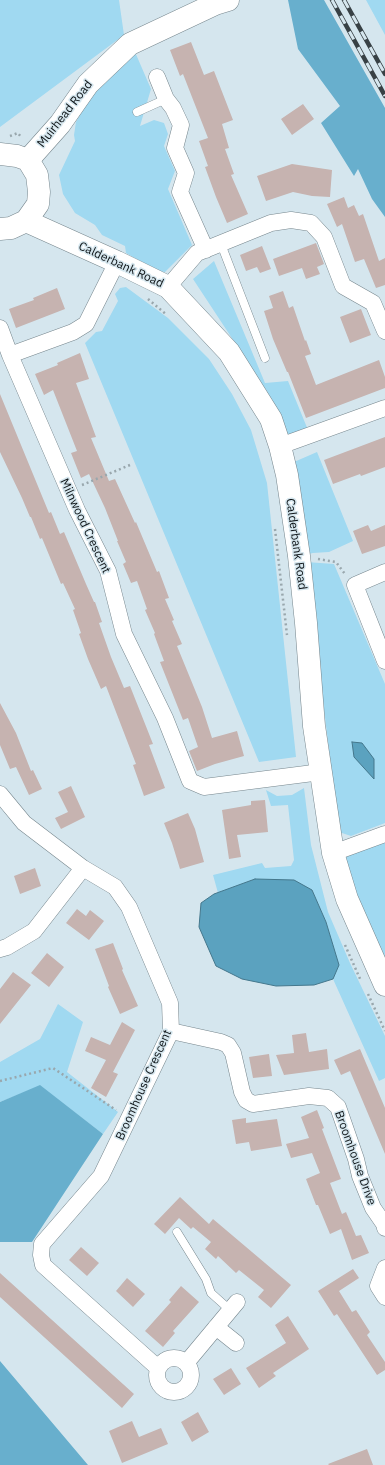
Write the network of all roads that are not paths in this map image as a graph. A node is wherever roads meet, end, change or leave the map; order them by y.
1 (228, 0) edge
2 (157, 77) dead end
3 (166, 99) junction
4 (137, 112) dead end
5 (0, 154) edge
6 (28, 160) junction
7 (26, 221) junction
8 (0, 229) edge
9 (221, 244) junction
10 (206, 250) junction
11 (117, 262) junction
12 (168, 287) junction
13 (0, 328) edge
14 (385, 330) edge
15 (10, 355) junction
16 (265, 358) dead end
17 (385, 408) edge
18 (280, 446) junction
19 (385, 572) edge
20 (385, 661) edge
21 (321, 772) junction
22 (0, 794) edge
23 (385, 834) edge
24 (334, 853) junction
25 (83, 868) junction
26 (0, 949) edge
27 (375, 988) edge
28 (171, 1031) junction
29 (385, 1228) edge
30 (177, 1232) dead end
31 (385, 1268) edge
32 (385, 1297) edge
33 (234, 1306) joint
34 (216, 1327) junction
35 (236, 1343) dead end
36 (187, 1362) junction
37 (158, 1368) junction

1 - 6 street, Muirhead Road
2 - 3 street
3 - 4 lane
3 - 10 street
5 - 6 street
6 - 7 street
7 - 8 street
7 - 11 street, Calderbank Road
9 - 10 street
9 - 14 street
9 - 16 lane
10 - 12 street
11 - 12 street, Calderbank Road
11 - 15 street
12 - 18 street, Calderbank Road
13 - 15 street, Milnwood Crescent
15 - 21 street, Milnwood Crescent
17 - 18 street
18 - 21 street, Calderbank Road
19 - 20 street
21 - 24 street, Calderbank Road
22 - 25 street, Broomhouse Crescent
23 - 24 street
24 - 27 street, Calderbank Road
25 - 26 street
25 - 28 street, Broomhouse Crescent
28 - 29 street, Broomhouse Drive
28 - 37 street, Broomhouse Crescent
30 - 33 lane
31 - 32 street
33 - 34 street
34 - 35 street
34 - 36 street
36 - 37 street
36 - 37 street

